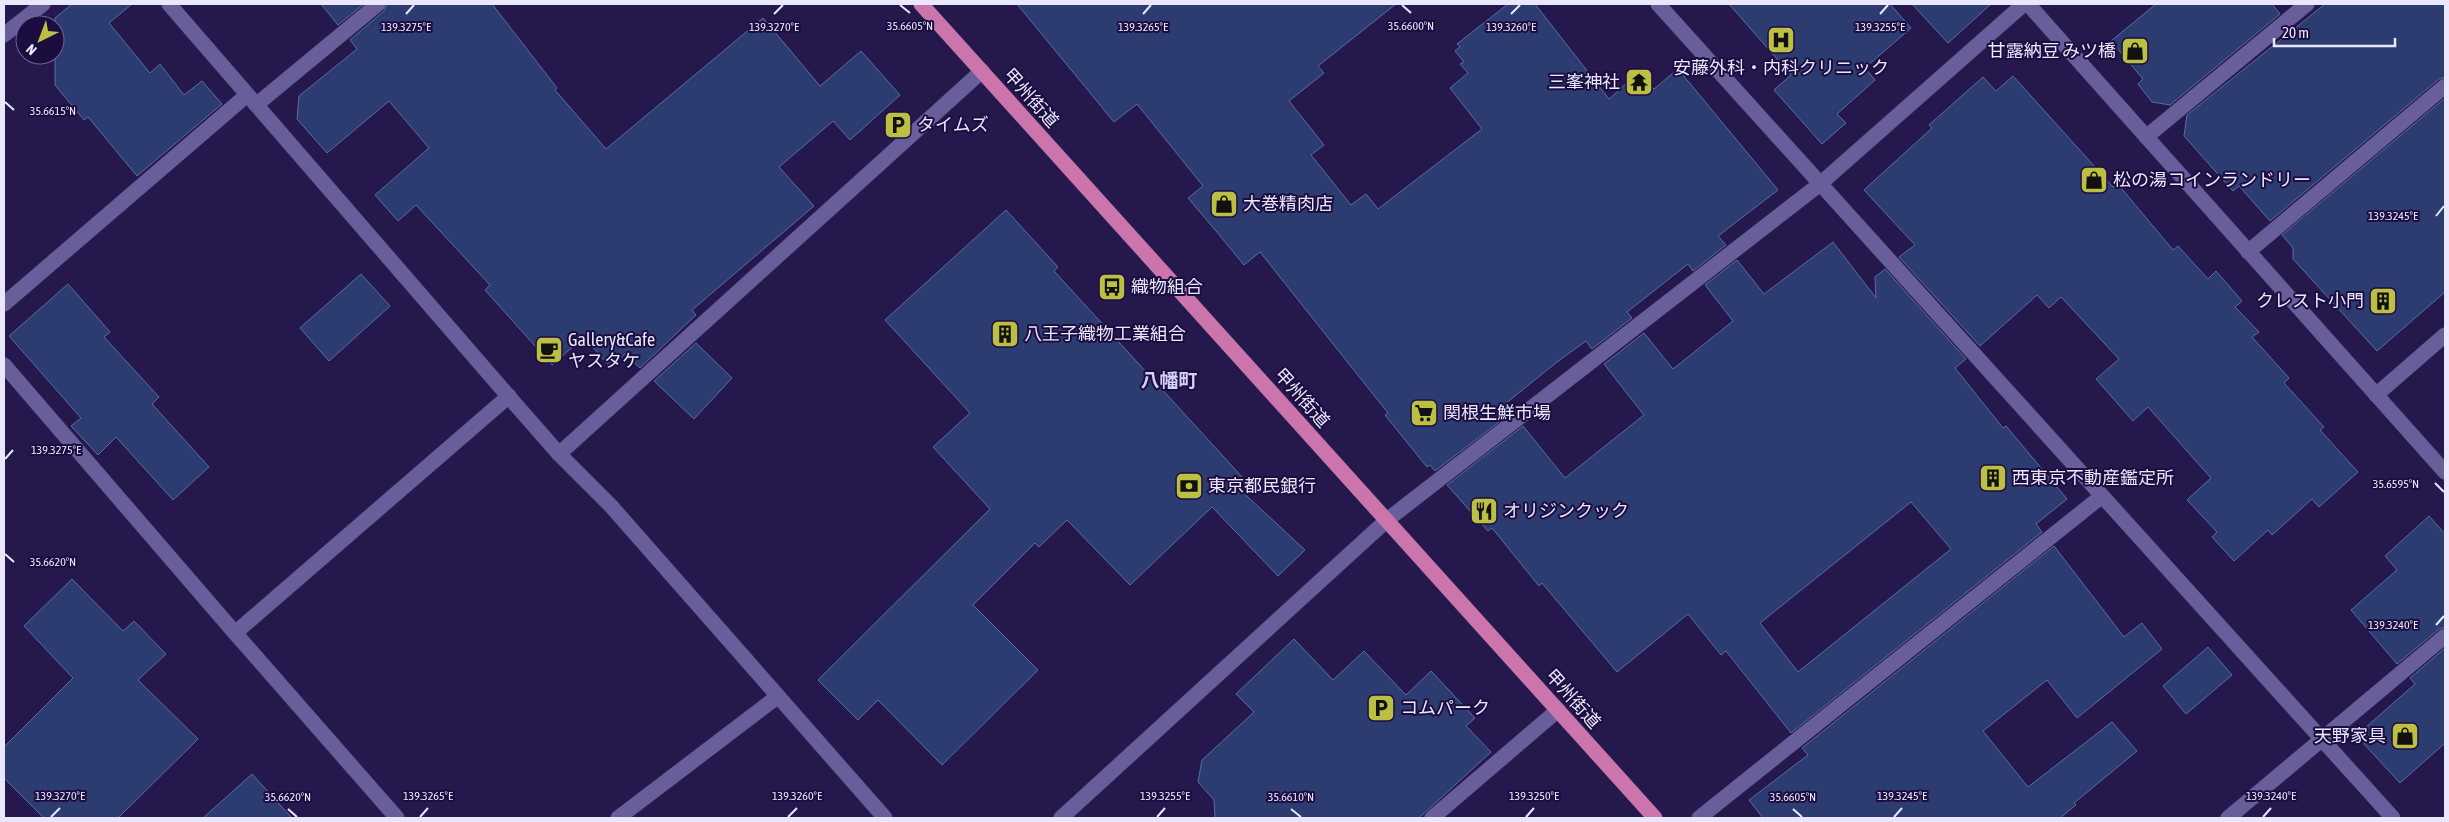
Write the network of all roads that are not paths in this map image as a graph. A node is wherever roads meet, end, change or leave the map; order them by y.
1 (43, 4) edge
2 (169, 4) edge
3 (378, 4) edge
4 (921, 4) edge
5 (1658, 4) edge
6 (2024, 4) edge
7 (2028, 4) edge
8 (2307, 4) edge
9 (4, 35) edge
10 (982, 72) junction
11 (2445, 86) edge
12 (252, 100) junction
13 (2146, 137) junction
14 (1820, 184) junction
15 (2248, 252) junction
16 (4, 304) edge
17 (2445, 335) edge
18 (4, 365) edge
19 (2376, 395) junction
20 (509, 396) junction
21 (559, 454) junction
22 (2445, 472) edge
23 (2102, 496) junction
24 (1386, 520) junction
25 (235, 633) junction
26 (2445, 636) edge
27 (777, 697) junction
28 (1558, 710) junction
29 (2323, 740) junction
30 (397, 818) edge
31 (618, 818) edge
32 (885, 818) edge
33 (1061, 818) edge
34 (1432, 818) edge
35 (1655, 818) edge
36 (1699, 818) edge
37 (2228, 818) edge
38 (2394, 818) edge

1 - 9 street
2 - 12 street
3 - 12 street
4 - 10 highway, 甲州街道
5 - 14 street
6 - 14 street
7 - 13 street
8 - 13 street
10 - 21 street
10 - 24 highway, 甲州街道
11 - 15 street
12 - 16 street
12 - 20 street
13 - 15 street
14 - 23 street
14 - 24 street
15 - 19 street
17 - 19 street
18 - 25 street
19 - 22 street
20 - 21 street
20 - 25 street
21 - 27 street
23 - 29 street
23 - 36 street
24 - 28 highway, 甲州街道
24 - 33 street
25 - 30 street
26 - 29 street
27 - 31 street
27 - 32 street
28 - 34 street
28 - 35 highway, 甲州街道
29 - 37 street
29 - 38 street

